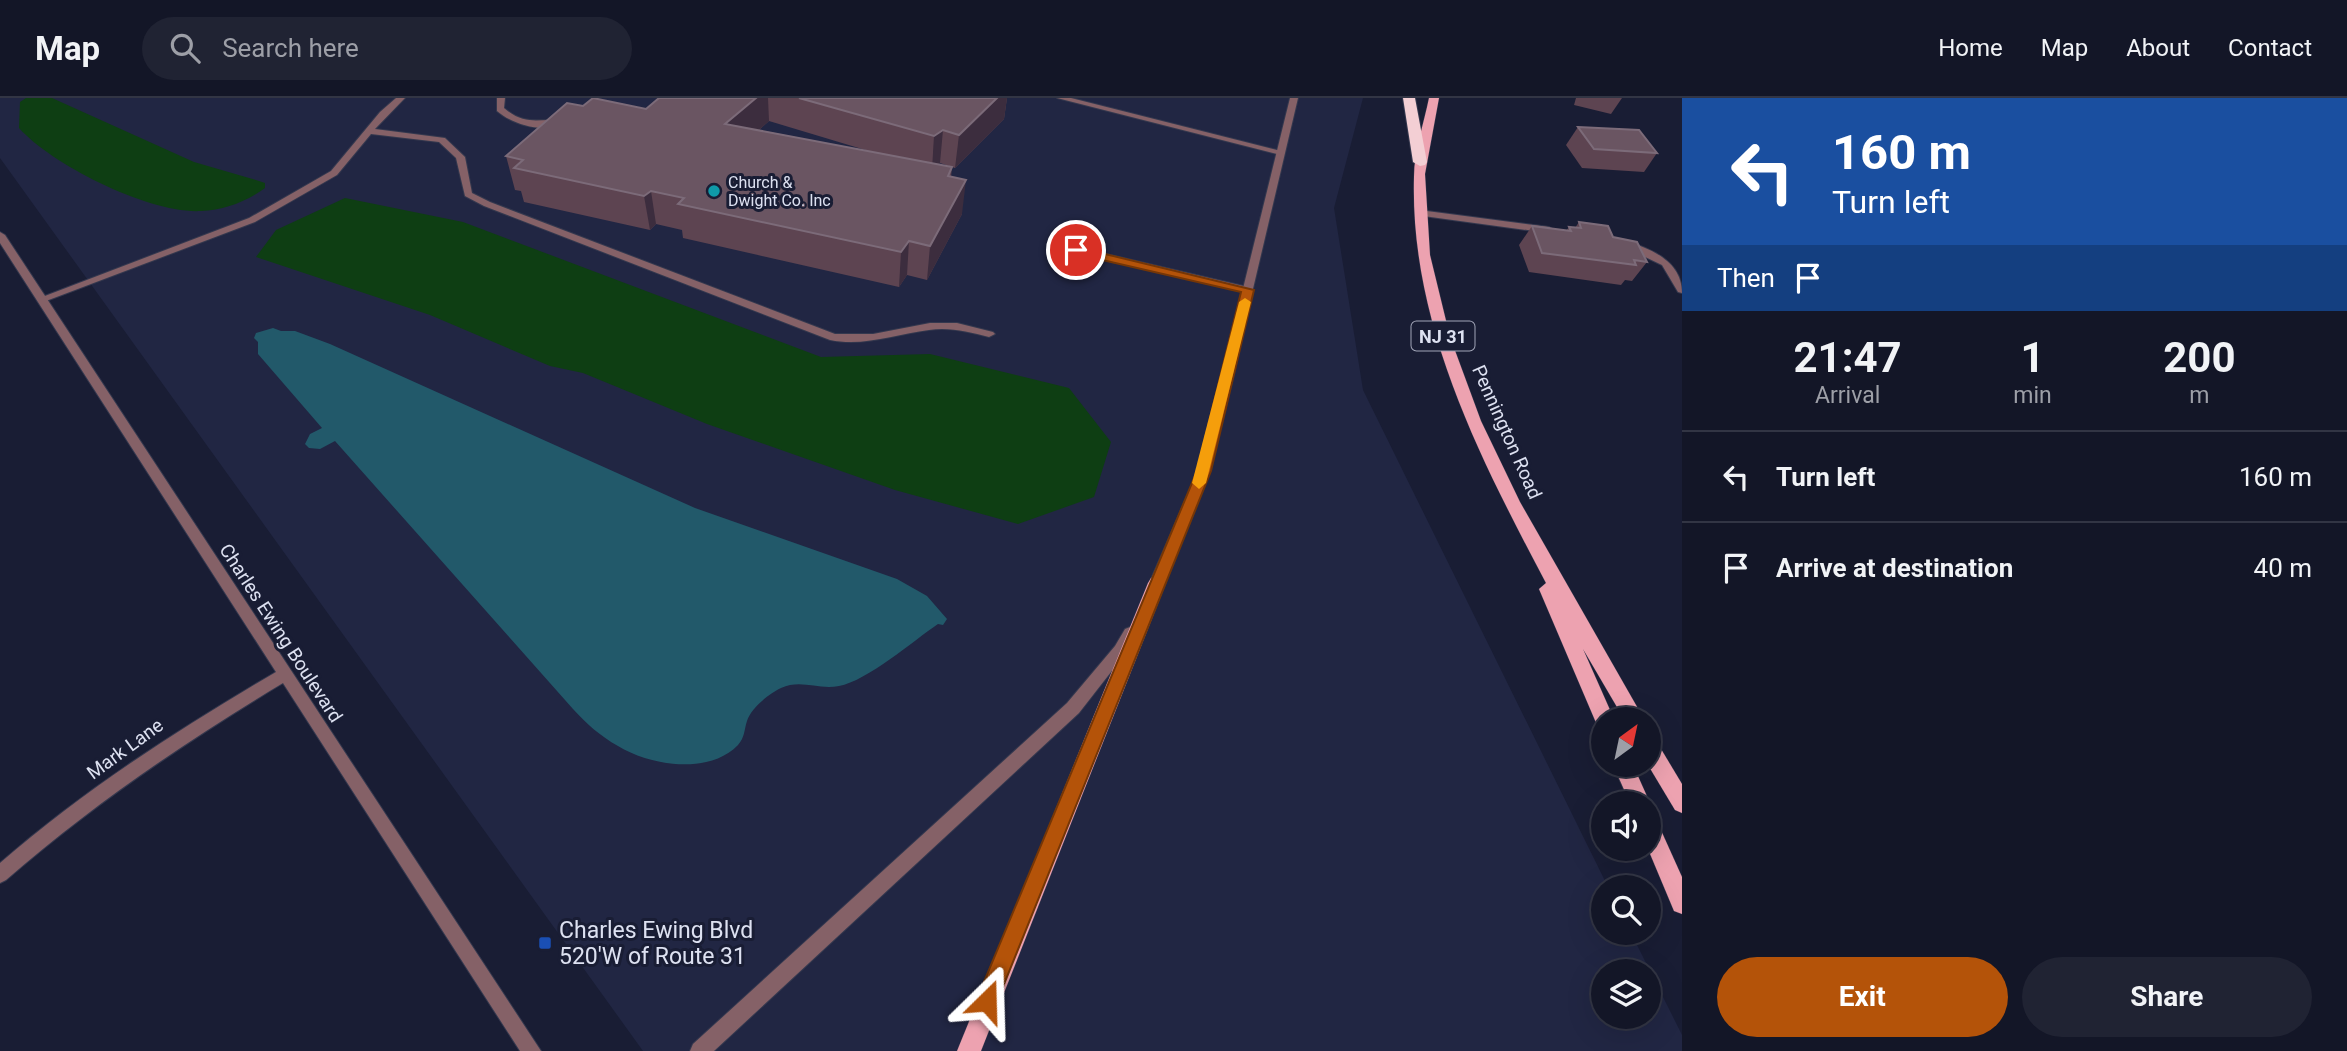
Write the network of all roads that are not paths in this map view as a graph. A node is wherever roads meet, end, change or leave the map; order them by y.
1 (401, 98) edge
2 (1061, 98) edge
3 (1294, 98) edge
4 (1409, 98) edge
5 (1434, 98) edge
6 (497, 99) edge
7 (574, 120) edge
8 (369, 131) junction
9 (1281, 152) junction
10 (1420, 163) junction
11 (1419, 213) junction
12 (1555, 230) edge
13 (0, 234) edge
14 (1616, 241) edge
15 (1076, 250) dead end
16 (1248, 290) junction
17 (1682, 290) edge
18 (42, 299) junction
19 (989, 334) dead end
20 (1510, 499) junction
21 (1157, 583) junction
22 (285, 674) junction
23 (1599, 707) edge
24 (1627, 707) edge
25 (1661, 767) edge
26 (1682, 803) edge
27 (1661, 854) edge
28 (0, 874) edge
29 (1682, 903) edge
30 (531, 1051) edge
31 (700, 1051) edge
32 (969, 1051) edge

1 - 8 street
2 - 9 street
3 - 9 street
4 - 10 highway
5 - 10 main road, Pennington Road / NJ 31
6 - 7 street
8 - 18 street
8 - 19 street
9 - 16 street
10 - 11 main road, Pennington Road / NJ 31
11 - 12 street
11 - 20 main road, Pennington Road / NJ 31
13 - 18 street, Charles Ewing Boulevard
14 - 17 street
15 - 16 street
16 - 21 street
18 - 22 street, Charles Ewing Boulevard
20 - 23 main road
20 - 24 main road, Pennington Road / NJ 31
21 - 31 street
21 - 32 main road
22 - 28 street, Mark Lane
22 - 30 street, Charles Ewing Boulevard
25 - 26 main road
27 - 29 main road

